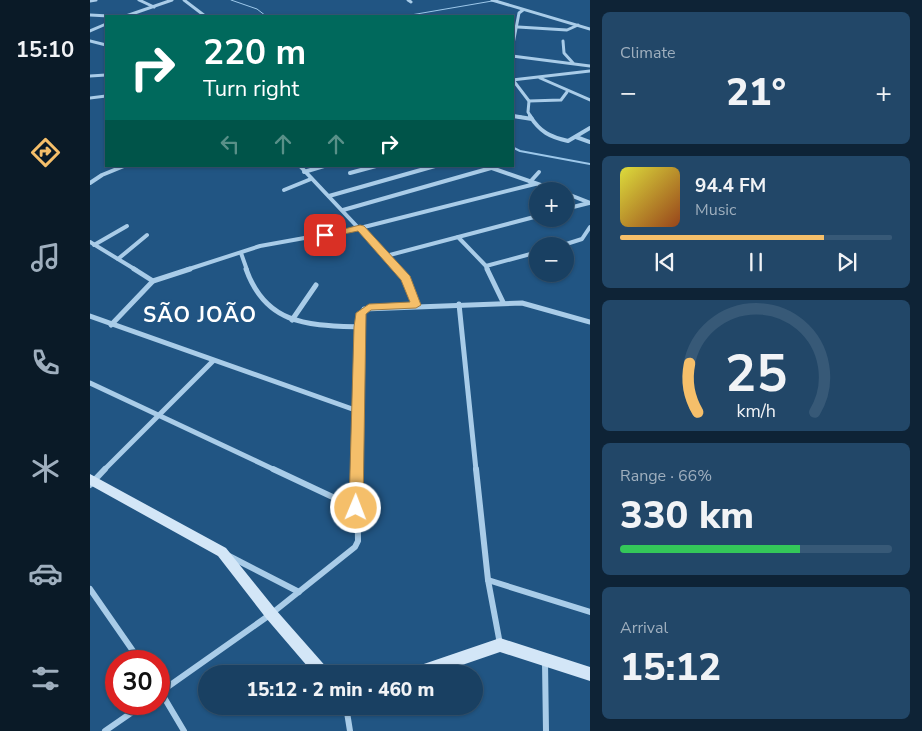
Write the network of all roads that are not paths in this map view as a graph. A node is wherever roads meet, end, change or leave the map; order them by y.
1 (96, 0) edge
2 (139, 0) edge
3 (172, 0) edge
4 (184, 0) edge
5 (408, 0) edge
6 (492, 0) edge
7 (90, 2) edge
8 (412, 2) dead end
9 (154, 7) junction
10 (523, 10) junction
11 (90, 15) edge
12 (129, 15) edge
13 (204, 15) edge
14 (105, 16) edge
15 (105, 24) edge
16 (579, 25) junction
17 (518, 27) junction
18 (589, 28) edge
19 (90, 31) edge
20 (90, 41) edge
21 (563, 41) dead end
22 (514, 42) edge
23 (105, 45) edge
24 (514, 56) edge
25 (573, 63) junction
26 (590, 66) edge
27 (590, 71) edge
28 (105, 75) edge
29 (90, 76) edge
30 (539, 78) junction
31 (514, 80) edge
32 (514, 81) edge
33 (567, 92) junction
34 (105, 96) edge
35 (90, 98) edge
36 (588, 99) edge
37 (529, 102) junction
38 (514, 116) edge
39 (532, 119) junction
40 (590, 128) edge
41 (576, 137) junction
42 (590, 142) edge
43 (122, 167) edge
44 (301, 167) edge
45 (321, 167) edge
46 (372, 167) edge
47 (431, 167) edge
48 (488, 167) edge
49 (304, 172) junction
50 (539, 172) dead end
51 (350, 173) dead end
52 (311, 179) junction
53 (530, 182) joint
54 (90, 183) edge
55 (529, 186) edge
56 (284, 190) dead end
57 (329, 196) junction
58 (574, 197) edge
59 (589, 203) edge
60 (574, 207) edge
61 (342, 210) junction
62 (529, 218) edge
63 (127, 226) dead end
64 (590, 227) edge
65 (360, 228) junction
66 (147, 235) dead end
67 (458, 237) junction
68 (574, 242) edge
69 (92, 244) edge
70 (241, 253) junction
71 (529, 254) edge
72 (386, 256) junction
73 (118, 258) junction
74 (486, 266) junction
75 (153, 281) junction
76 (316, 285) dead end
77 (503, 302) junction
78 (459, 304) junction
79 (416, 305) junction
80 (90, 316) edge
81 (292, 320) junction
82 (590, 322) edge
83 (111, 325) junction
84 (359, 327) junction
85 (213, 361) junction
86 (90, 383) edge
87 (358, 411) junction
88 (157, 415) junction
89 (92, 482) edge
90 (356, 508) junction
91 (222, 552) junction
92 (488, 580) junction
93 (90, 588) edge
94 (299, 592) junction
95 (590, 612) edge
96 (271, 614) junction
97 (500, 645) junction
98 (132, 650) edge
99 (545, 660) junction
100 (315, 665) edge
101 (442, 665) edge
102 (590, 674) edge
103 (170, 683) edge
104 (170, 709) edge
105 (128, 715) edge
106 (347, 715) edge
107 (105, 731) edge
108 (184, 731) edge
109 (350, 731) edge
110 (546, 731) edge

1 - 7 street
2 - 9 street
3 - 9 street
4 - 13 street
5 - 8 street
6 - 10 street
9 - 12 street
10 - 16 street
10 - 17 street
11 - 14 street
15 - 19 street
16 - 17 street
16 - 18 street
17 - 22 street
20 - 23 street
21 - 25 street
24 - 25 street
25 - 26 street
27 - 30 street
28 - 29 street
30 - 31 street
30 - 33 street
32 - 37 street
33 - 36 street
33 - 37 street
34 - 35 street
37 - 39 street
38 - 39 street
39 - 41 street
40 - 41 street
41 - 42 street
43 - 54 street
44 - 49 street
45 - 49 street
46 - 51 street
47 - 57 street
48 - 53 street
48 - 61 street
49 - 52 street
50 - 53 street
52 - 56 street
52 - 57 street
55 - 65 street
57 - 61 street
58 - 59 street
59 - 60 street
61 - 65 street
62 - 67 street
63 - 69 street
64 - 68 street
65 - 70 street
65 - 72 street
66 - 73 street
67 - 72 street
67 - 74 street
69 - 73 street
70 - 75 street
70 - 81 street
71 - 74 street
72 - 79 street
73 - 75 street
74 - 77 street
75 - 83 street
76 - 81 street
77 - 78 street
77 - 82 street
78 - 79 street
78 - 92 street
79 - 84 street
80 - 83 street
81 - 84 street
83 - 85 street
84 - 87 street
85 - 87 street
85 - 88 street
86 - 88 street
87 - 90 street
88 - 89 street
88 - 90 street
89 - 91 street
90 - 94 street
91 - 94 street
91 - 96 street
92 - 95 street
92 - 97 street
93 - 98 street
94 - 96 street
96 - 100 street
96 - 103 street
97 - 99 street
97 - 101 street
99 - 102 street
99 - 110 street
104 - 108 street
105 - 107 street
106 - 109 street

